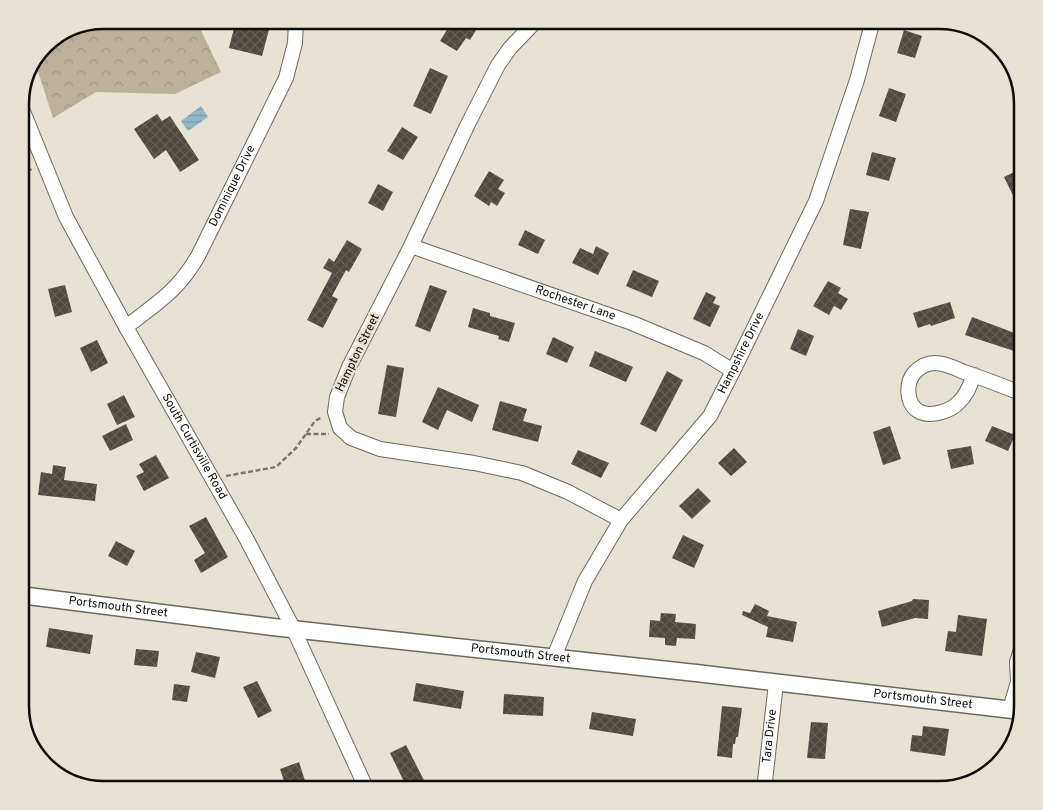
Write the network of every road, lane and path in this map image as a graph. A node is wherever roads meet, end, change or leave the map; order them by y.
1 (296, 29) edge
2 (528, 29) edge
3 (871, 29) edge
4 (29, 126) edge
5 (32, 169) dead end
6 (29, 170) edge
7 (411, 246) junction
8 (126, 327) junction
9 (734, 371) junction
10 (974, 375) junction
11 (1014, 391) edge
12 (335, 412) junction
13 (340, 428) junction
14 (306, 434) junction
15 (212, 478) junction
16 (621, 520) junction
17 (29, 596) edge
18 (293, 628) junction
19 (554, 657) junction
20 (776, 683) junction
21 (1014, 710) edge
22 (362, 781) edge
23 (765, 781) edge

1 - 8 street, Dominique Drive
2 - 7 street, Hampton Street
3 - 9 street, Hampshire Drive
4 - 8 street, South Curtisville Road
5 - 6 path
7 - 9 street, Rochester Lane
7 - 12 street, Hampton Street
8 - 15 street, South Curtisville Road
9 - 16 street, Hampshire Drive
10 - 10 street
10 - 11 street
12 - 13 street
12 - 14 path
13 - 14 path
13 - 16 street
14 - 15 path
15 - 18 street, South Curtisville Road
16 - 19 street, Hampshire Drive
17 - 18 street, Portsmouth Street
18 - 19 street, Portsmouth Street
18 - 22 street, South Curtisville Road
19 - 20 street, Portsmouth Street
20 - 21 street, Portsmouth Street
20 - 23 street, Tara Drive

